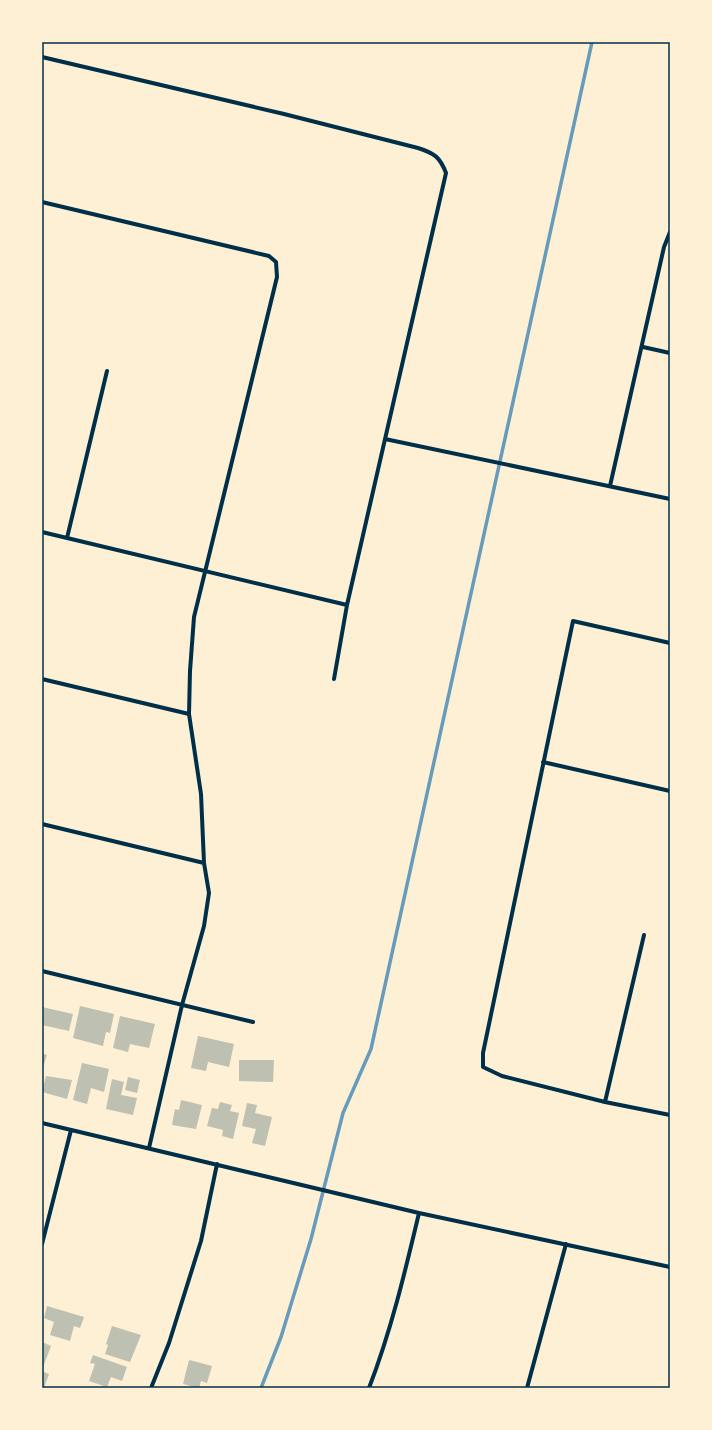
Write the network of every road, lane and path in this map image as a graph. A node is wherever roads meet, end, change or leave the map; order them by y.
1 (42, 57) edge
2 (42, 202) edge
3 (670, 232) edge
4 (643, 347) junction
5 (670, 353) edge
6 (107, 371) dead end
7 (385, 439) junction
8 (610, 486) junction
9 (670, 499) edge
10 (42, 532) edge
11 (67, 538) junction
12 (204, 570) junction
13 (347, 605) junction
14 (670, 643) edge
15 (42, 679) edge
16 (334, 679) dead end
17 (189, 714) junction
18 (543, 762) junction
19 (670, 791) edge
20 (42, 824) edge
21 (204, 863) junction
22 (644, 935) dead end
23 (42, 971) edge
24 (182, 1005) junction
25 (253, 1022) dead end
26 (605, 1102) junction
27 (670, 1115) edge
28 (42, 1123) edge
29 (72, 1130) junction
30 (149, 1148) junction
31 (217, 1164) junction
32 (419, 1214) junction
33 (42, 1244) edge
34 (566, 1244) junction
35 (670, 1267) edge
36 (151, 1388) edge
37 (370, 1388) edge
38 (527, 1388) edge

1 - 7 street
2 - 12 street
3 - 4 street
4 - 5 street
4 - 8 street
6 - 11 street
7 - 8 street
7 - 13 street
8 - 9 street
10 - 11 street
11 - 12 street
12 - 13 street
12 - 17 street
13 - 16 street
14 - 18 street
15 - 17 street
17 - 21 street
18 - 19 street
18 - 26 street
20 - 21 street
21 - 24 street
22 - 26 street
23 - 24 street
24 - 25 street
24 - 30 street
26 - 27 street
28 - 29 street
29 - 30 street
29 - 33 street
30 - 31 street
31 - 32 street
31 - 36 street
32 - 34 street
32 - 37 street
34 - 35 street
34 - 38 street

